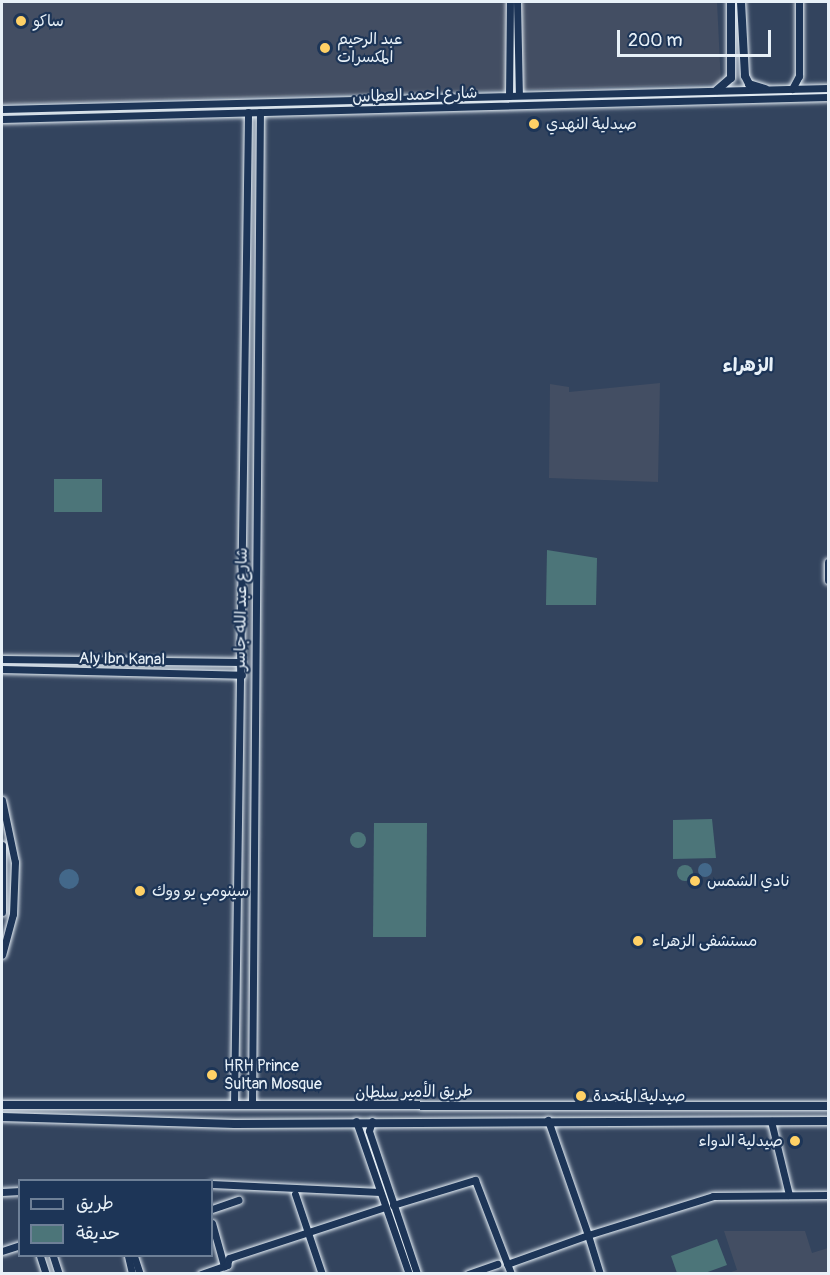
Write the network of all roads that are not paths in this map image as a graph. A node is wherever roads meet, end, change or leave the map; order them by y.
1 (510, 2) edge
2 (517, 2) edge
3 (731, 2) edge
4 (741, 2) edge
5 (799, 2) edge
6 (732, 73) junction
7 (744, 74) junction
8 (828, 88) edge
9 (765, 89) junction
10 (792, 89) junction
11 (717, 90) junction
12 (519, 95) junction
13 (509, 96) junction
14 (828, 97) edge
15 (2, 109) edge
16 (248, 112) junction
17 (260, 112) junction
18 (2, 119) edge
19 (246, 285) junction
20 (258, 287) junction
21 (828, 562) edge
22 (828, 580) edge
23 (2, 659) edge
24 (242, 662) junction
25 (2, 669) edge
26 (242, 675) junction
27 (240, 768) junction
28 (253, 768) junction
29 (2, 800) edge
30 (2, 845) edge
31 (14, 850) junction
32 (2, 851) edge
33 (4, 887) junction
34 (14, 888) junction
35 (2, 912) edge
36 (4, 939) edge
37 (2, 955) edge
38 (75, 1102) junction
39 (85, 1102) junction
40 (2, 1105) edge
41 (234, 1105) junction
42 (252, 1105) junction
43 (687, 1106) junction
44 (828, 1106) edge
45 (2, 1117) edge
46 (78, 1120) junction
47 (548, 1120) junction
48 (687, 1120) junction
49 (828, 1120) edge
50 (356, 1121) junction
51 (372, 1121) junction
52 (771, 1121) junction
53 (247, 1124) junction
54 (213, 1184) edge
55 (18, 1191) edge
56 (2, 1192) edge
57 (380, 1192) junction
58 (295, 1194) dead end
59 (789, 1195) junction
60 (828, 1195) edge
61 (238, 1200) dead end
62 (393, 1204) junction
63 (385, 1208) junction
64 (213, 1209) edge
65 (213, 1227) edge
66 (307, 1233) junction
67 (588, 1235) junction
68 (18, 1246) edge
69 (2, 1251) edge
70 (40, 1257) edge
71 (53, 1257) edge
72 (128, 1257) edge
73 (134, 1257) edge
74 (507, 1263) junction
75 (497, 1264) dead end
76 (224, 1266) junction
77 (46, 1274) edge
78 (59, 1274) edge
79 (132, 1274) edge
80 (140, 1274) edge
81 (201, 1274) edge
82 (322, 1274) edge
83 (409, 1274) edge
84 (417, 1274) edge
85 (468, 1274) edge
86 (511, 1274) edge
87 (600, 1274) edge

1 - 13 street
2 - 12 street
3 - 6 main road
4 - 7 main road
5 - 10 street
6 - 7 main road
6 - 11 main road
7 - 9 main road
8 - 10 street, شارع احمد العطاس
9 - 10 street, شارع احمد العطاس
9 - 11 street, شارع احمد العطاس
11 - 12 street, شارع احمد العطاس
12 - 13 street, شارع احمد العطاس
13 - 15 street, شارع احمد العطاس
14 - 17 street, شارع احمد العطاس
16 - 17 street, شارع احمد العطاس
16 - 18 street, شارع احمد العطاس
16 - 19 street, شارع عبد الله جاسر
17 - 20 street, شارع عبد الله جاسر
19 - 20 street
19 - 24 street, شارع عبد الله جاسر
20 - 28 street, شارع عبد الله جاسر
21 - 22 street
23 - 24 street
24 - 26 street, شارع عبد الله جاسر
25 - 26 street, Aly Ibn Kanal
26 - 27 street, شارع عبد الله جاسر
27 - 28 street
27 - 41 street, شارع عبد الله جاسر
28 - 42 street, شارع عبد الله جاسر
29 - 31 street
30 - 32 street
31 - 32 street
31 - 34 street
32 - 33 street
33 - 34 street
33 - 35 street
34 - 36 street
36 - 37 street
38 - 39 main road, طريق الأمير سلطان
38 - 40 main road, طريق الأمير سلطان
38 - 46 main road
39 - 41 main road, طريق الأمير سلطان
39 - 46 main road
41 - 42 main road, طريق الأمير سلطان
42 - 43 main road, طريق الأمير سلطان
42 - 53 main road
43 - 44 main road, طريق الأمير سلطان
43 - 48 main road
45 - 46 main road, طريق الأمير سلطان
46 - 53 main road, طريق الأمير سلطان
47 - 48 main road, طريق الأمير سلطان
47 - 51 main road, طريق الأمير سلطان
47 - 67 street
48 - 52 main road, طريق الأمير سلطان
49 - 52 main road, طريق الأمير سلطان
50 - 51 main road, طريق الأمير سلطان
50 - 53 main road, طريق الأمير سلطان
50 - 57 street
51 - 62 street
52 - 59 street
54 - 57 street
55 - 56 street
57 - 63 street
58 - 66 street
59 - 60 street
59 - 67 street
61 - 64 street
62 - 74 street
62 - 84 street
63 - 66 street
63 - 83 street
65 - 76 street
66 - 76 street
66 - 82 street
67 - 74 street
67 - 87 street
68 - 69 street
70 - 77 street
71 - 78 street
72 - 79 street
73 - 80 street
74 - 86 street
75 - 85 street
76 - 81 street

